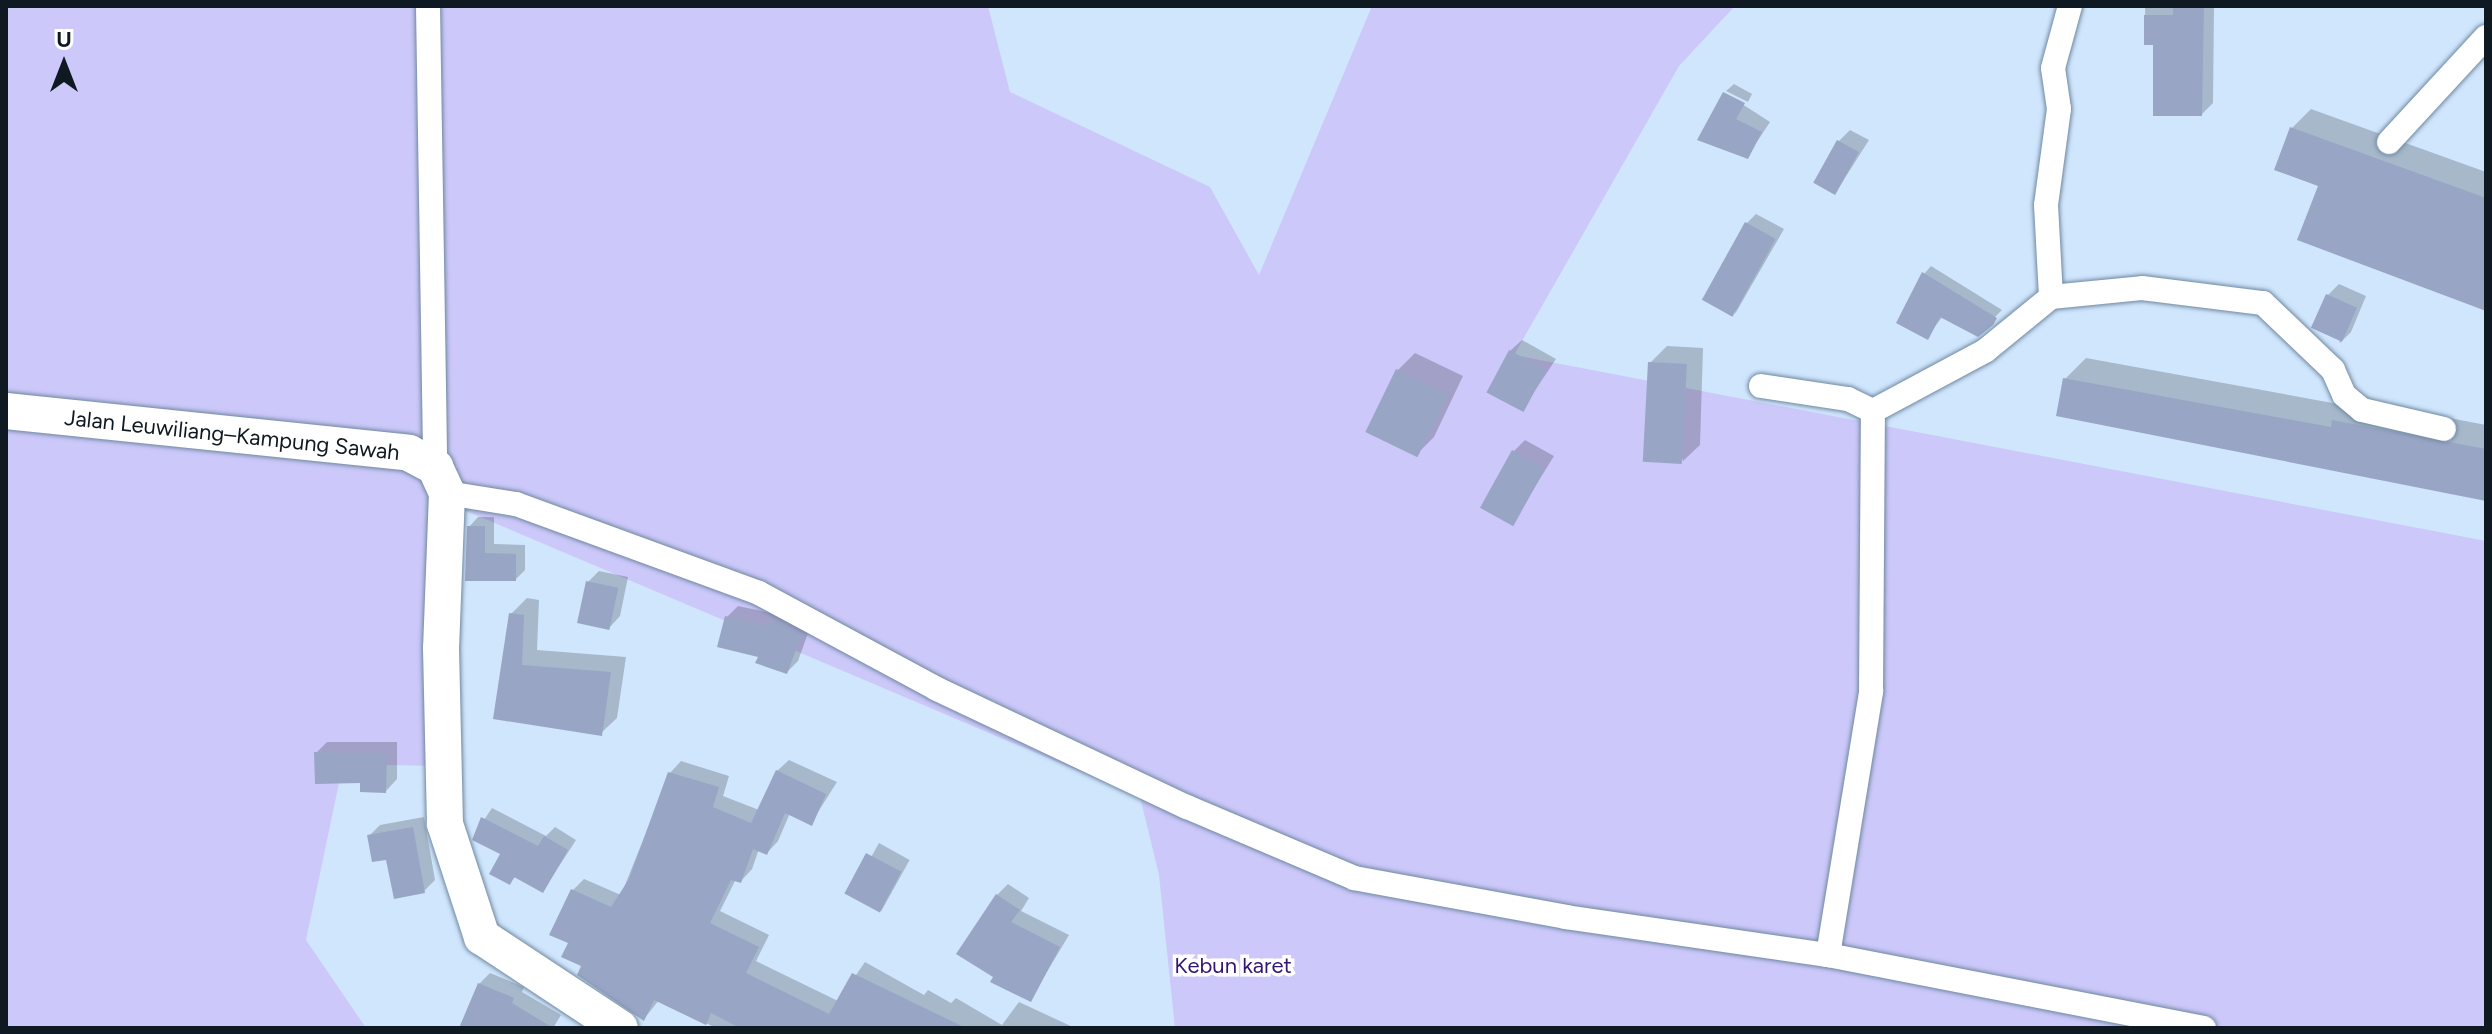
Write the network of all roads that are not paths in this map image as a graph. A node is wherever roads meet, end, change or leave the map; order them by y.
1 (428, 6) edge
2 (2070, 6) edge
3 (2486, 37) edge
4 (2389, 142) dead end
5 (2051, 297) junction
6 (1761, 386) dead end
7 (6, 411) edge
8 (1873, 411) junction
9 (2444, 429) dead end
10 (441, 480) junction
11 (1828, 955) junction
12 (620, 1028) edge
13 (2204, 1028) edge

1 - 10 street
2 - 5 street
3 - 4 street
5 - 8 street
5 - 9 street
6 - 8 street
7 - 10 main road, Jalan Leuwiliang–Kampung Sawah
8 - 11 street
10 - 11 street
10 - 12 main road
11 - 13 street

